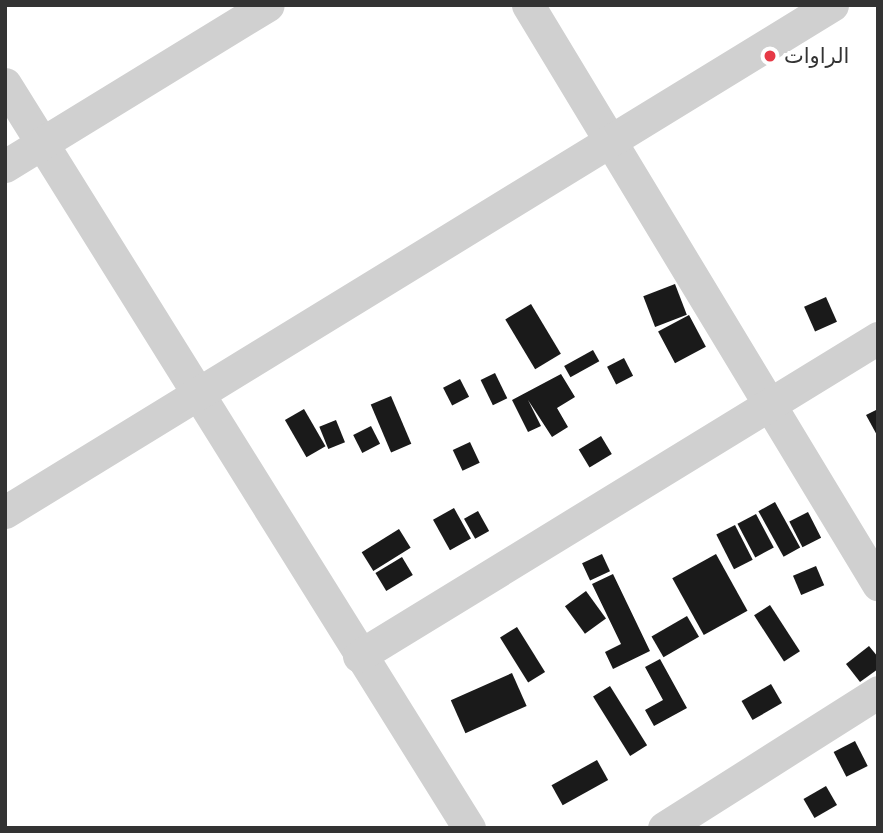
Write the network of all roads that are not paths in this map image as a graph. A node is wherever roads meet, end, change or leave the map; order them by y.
1 (268, 5) edge
2 (528, 5) edge
3 (832, 5) edge
4 (5, 84) edge
5 (610, 142) junction
6 (42, 144) junction
7 (5, 166) edge
8 (878, 338) edge
9 (199, 395) junction
10 (766, 405) junction
11 (5, 512) edge
12 (878, 584) edge
13 (359, 656) junction
14 (878, 692) edge
15 (469, 828) edge
16 (664, 828) edge

1 - 6 street
2 - 5 street
3 - 5 street
4 - 6 street
5 - 9 street
5 - 10 street
6 - 7 street
6 - 9 street
8 - 10 street
9 - 11 street
9 - 13 street
10 - 12 street
10 - 13 street
13 - 15 street
14 - 16 street

